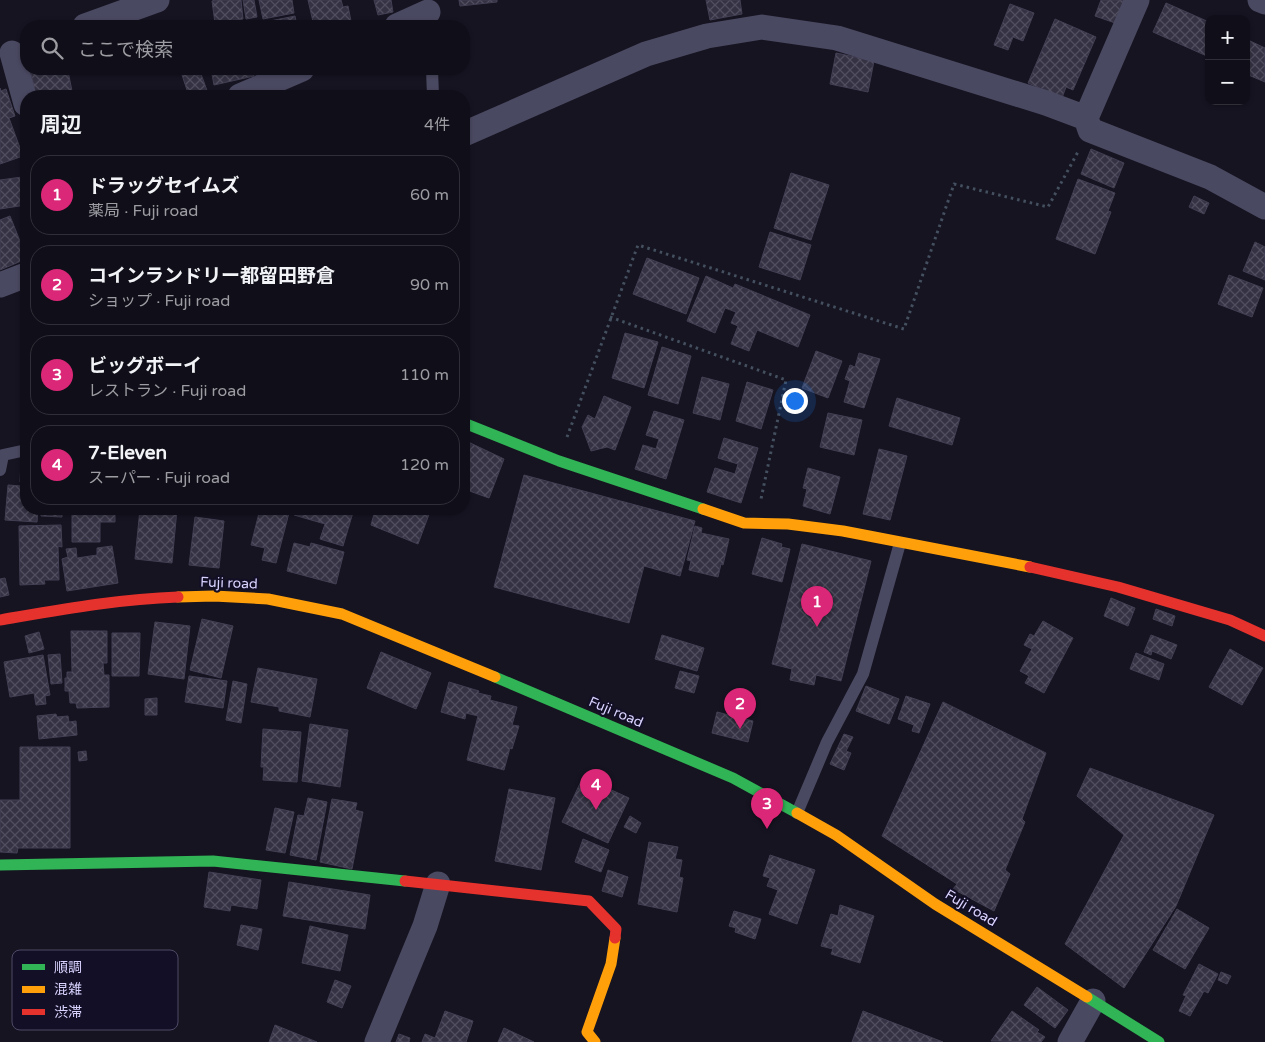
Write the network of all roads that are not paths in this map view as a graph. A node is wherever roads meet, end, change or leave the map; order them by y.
1 (157, 0) edge
2 (1136, 0) edge
3 (1260, 0) edge
4 (1265, 2) edge
5 (428, 13) edge
6 (102, 20) edge
7 (411, 20) edge
8 (13, 53) edge
9 (288, 75) edge
10 (432, 75) edge
11 (22, 90) edge
12 (254, 90) edge
13 (433, 90) edge
14 (1088, 124) junction
15 (470, 131) edge
16 (1265, 207) edge
17 (20, 278) edge
18 (0, 286) edge
19 (470, 424) edge
20 (20, 451) edge
21 (0, 470) edge
22 (900, 543) junction
23 (0, 620) edge
24 (1265, 636) edge
25 (797, 813) junction
26 (0, 865) edge
27 (438, 884) junction
28 (1093, 1001) junction
29 (376, 1042) edge
30 (595, 1042) edge
31 (1070, 1042) edge
32 (1159, 1042) edge

1 - 6 street
2 - 14 street
3 - 4 street
5 - 7 street
8 - 11 street
9 - 12 street
10 - 13 lane
14 - 15 street
14 - 16 street
17 - 18 street
19 - 22 main road
20 - 21 lane
22 - 24 main road
22 - 25 lane
23 - 25 main road, Fuji road
25 - 28 main road, Fuji road
26 - 27 main road
27 - 29 street
27 - 30 main road
28 - 31 street
28 - 32 main road, Fuji road

